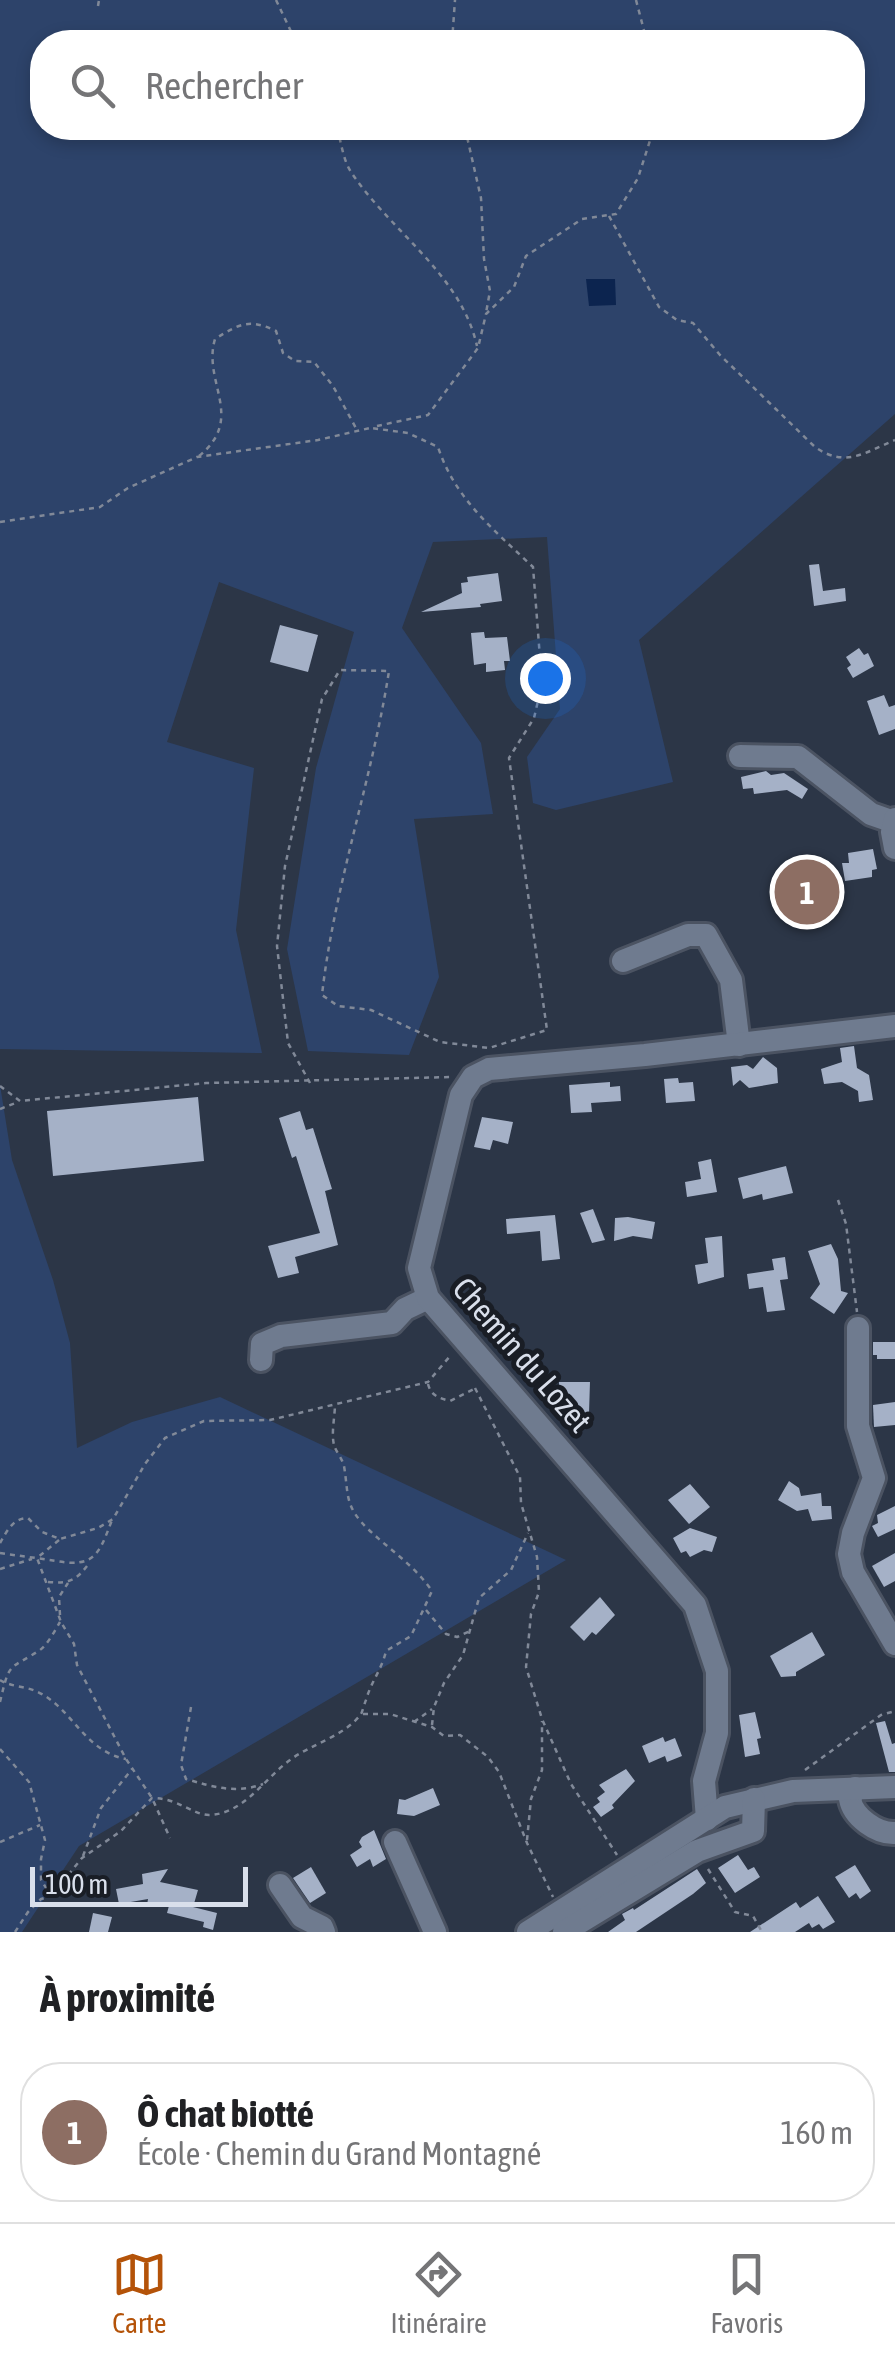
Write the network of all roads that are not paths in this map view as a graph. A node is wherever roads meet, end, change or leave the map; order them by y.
1 (740, 756) dead end
2 (894, 821) edge
3 (895, 848) edge
4 (623, 961) dead end
5 (895, 1026) edge
6 (738, 1045) junction
7 (428, 1298) junction
8 (858, 1328) road end
9 (261, 1360) dead end
10 (895, 1644) edge
11 (895, 1788) edge
12 (852, 1794) junction
13 (895, 1798) edge
14 (754, 1804) junction
15 (707, 1819) junction
16 (895, 1833) edge
17 (396, 1842) dead end
18 (562, 1922) edge
19 (296, 1932) edge
20 (324, 1932) edge
21 (435, 1932) edge
22 (528, 1932) edge

1 - 2 street
2 - 3 street
4 - 6 street
5 - 6 street
6 - 7 street, Chemin du Lozet
7 - 9 street
7 - 15 street, Chemin du Lozet
8 - 10 street
11 - 12 street
12 - 13 street
12 - 14 street
12 - 14 street
12 - 16 street
14 - 15 street
14 - 18 street
15 - 18 street
17 - 21 street
18 - 22 street
19 - 20 street

